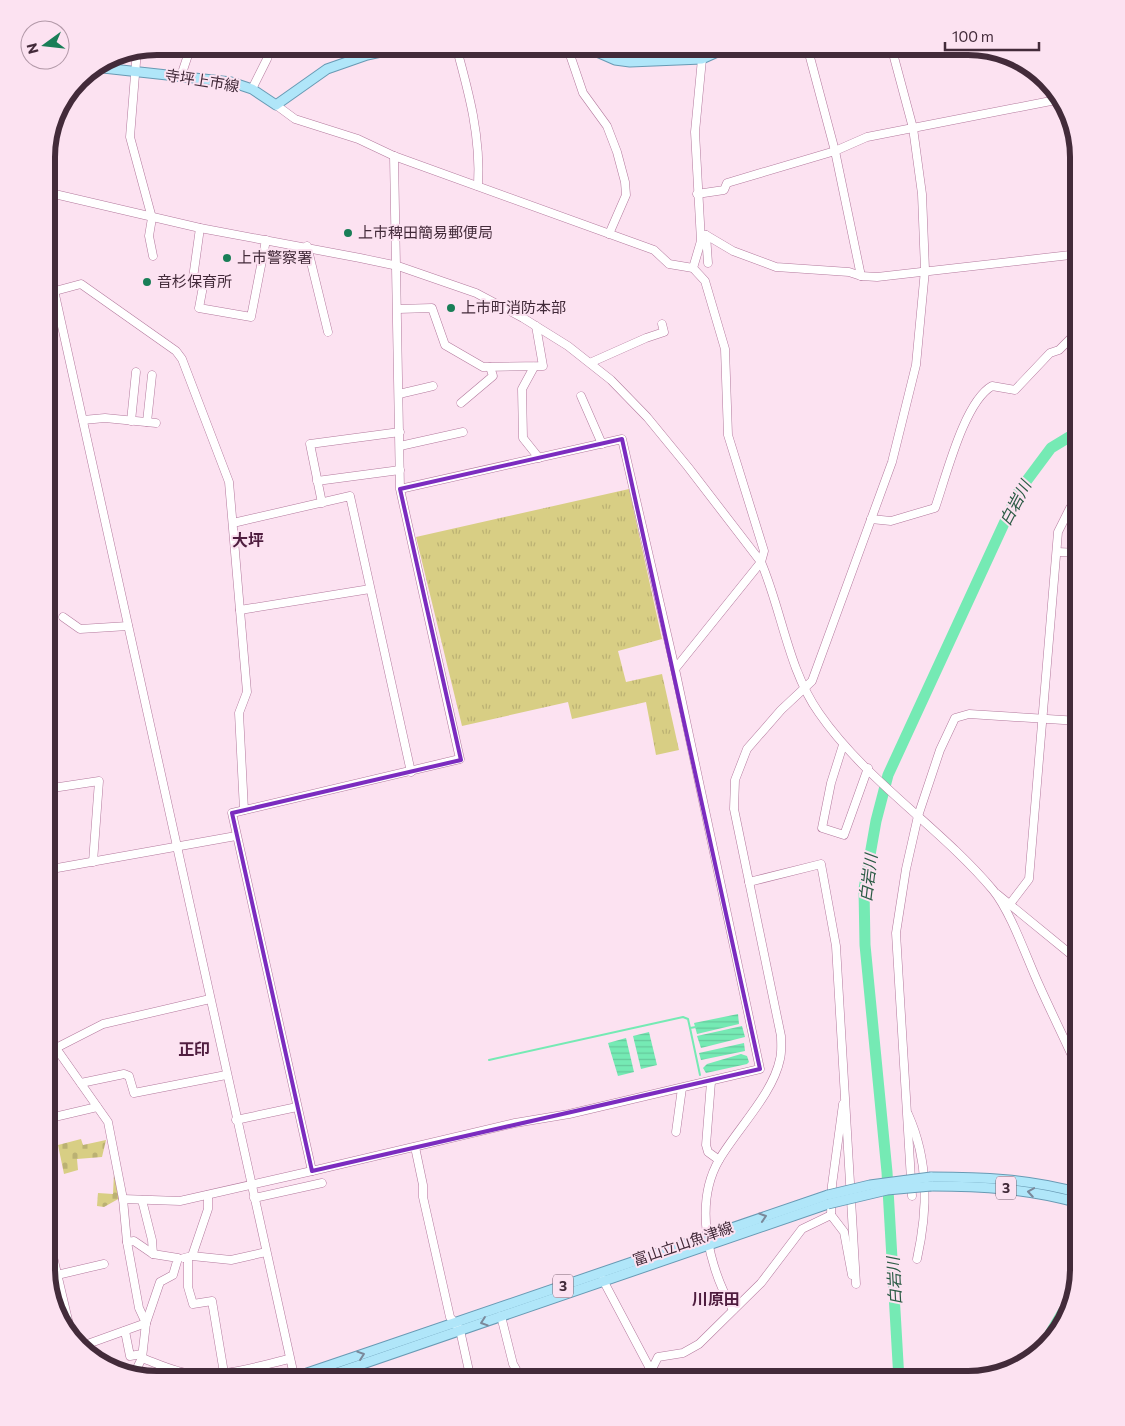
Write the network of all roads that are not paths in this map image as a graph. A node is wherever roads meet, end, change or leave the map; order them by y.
1 (188, 55) edge
2 (355, 55) edge
3 (459, 55) edge
4 (570, 55) edge
5 (605, 55) edge
6 (711, 55) edge
7 (809, 55) edge
8 (893, 55) edge
9 (136, 57) edge
10 (267, 59) dead end
11 (702, 59) junction
12 (107, 69) edge
13 (135, 72) junction
14 (181, 76) junction
15 (252, 89) junction
16 (1053, 100) edge
17 (276, 105) junction
18 (913, 128) junction
19 (835, 151) junction
20 (394, 156) junction
21 (478, 186) junction
22 (55, 194) edge
23 (697, 194) junction
24 (152, 218) junction
25 (200, 228) junction
26 (609, 234) junction
27 (266, 240) junction
28 (307, 246) junction
29 (1070, 255) edge
30 (153, 256) dead end
31 (708, 263) dead end
32 (398, 266) junction
33 (693, 268) junction
34 (925, 270) junction
35 (861, 276) junction
36 (55, 291) joint
37 (398, 309) junction
38 (662, 324) dead end
39 (536, 326) junction
40 (328, 332) dead end
41 (1070, 339) edge
42 (592, 362) junction
43 (534, 366) junction
44 (490, 367) junction
45 (136, 372) dead end
46 (152, 375) dead end
47 (433, 386) dead end
48 (399, 394) junction
49 (581, 396) dead end
50 (461, 403) dead end
51 (83, 420) junction
52 (131, 421) junction
53 (147, 422) junction
54 (156, 422) dead end
55 (400, 432) junction
56 (463, 432) dead end
57 (602, 444) junction
58 (400, 446) junction
59 (539, 458) junction
60 (400, 470) junction
61 (317, 480) junction
62 (400, 489) junction
63 (322, 503) junction
64 (1070, 508) dead end
65 (871, 519) junction
66 (233, 523) junction
67 (1058, 552) junction
68 (1070, 552) edge
69 (761, 562) junction
70 (370, 589) junction
71 (240, 610) junction
72 (63, 617) dead end
73 (128, 626) junction
74 (675, 669) junction
75 (804, 688) junction
76 (1044, 718) junction
77 (1070, 720) edge
78 (843, 745) junction
79 (868, 768) junction
80 (411, 772) junction
81 (55, 788) edge
82 (244, 810) junction
83 (918, 816) junction
84 (236, 836) junction
85 (176, 847) junction
86 (93, 862) junction
87 (55, 868) edge
88 (749, 882) junction
89 (995, 892) junction
90 (1010, 904) junction
91 (1070, 954) edge
92 (210, 999) junction
93 (56, 1048) joint
94 (1070, 1051) edge
95 (226, 1075) junction
96 (711, 1082) junction
97 (81, 1083) junction
98 (682, 1088) junction
99 (844, 1102) junction
100 (97, 1107) junction
101 (297, 1107) junction
102 (905, 1107) junction
103 (55, 1117) edge
104 (236, 1120) junction
105 (676, 1132) dead end
106 (416, 1147) junction
107 (719, 1160) junction
108 (312, 1171) junction
109 (931, 1181) junction
110 (322, 1183) dead end
111 (911, 1183) junction
112 (251, 1186) junction
113 (1070, 1191) edge
114 (850, 1194) junction
115 (208, 1195) junction
116 (254, 1198) junction
117 (123, 1199) junction
118 (828, 1199) junction
119 (142, 1200) junction
120 (1070, 1200) edge
121 (831, 1216) junction
122 (707, 1235) junction
123 (127, 1242) junction
124 (708, 1245) junction
125 (266, 1252) junction
126 (153, 1254) junction
127 (190, 1257) junction
128 (178, 1258) junction
129 (917, 1259) dead end
130 (104, 1264) dead end
131 (55, 1271) edge
132 (57, 1275) junction
133 (603, 1280) junction
134 (57, 1289) edge
135 (733, 1310) junction
136 (501, 1316) junction
137 (146, 1323) junction
138 (457, 1327) junction
139 (125, 1331) junction
140 (88, 1344) edge
141 (142, 1356) junction
142 (289, 1359) junction
143 (137, 1369) edge
144 (177, 1371) edge
145 (224, 1371) edge
146 (233, 1371) edge
147 (292, 1371) edge
148 (317, 1371) edge
149 (340, 1371) edge
150 (469, 1371) edge
151 (517, 1371) edge
152 (651, 1371) joint

1 - 14 street
2 - 17 main road
3 - 21 street
4 - 26 street
5 - 11 main road
6 - 11 main road
7 - 19 street
8 - 18 street
9 - 13 street
10 - 15 street
11 - 23 street
12 - 13 main road, 寺坪上市線
13 - 14 main road, 寺坪上市線
13 - 24 street
14 - 15 main road, 寺坪上市線
15 - 17 main road, 寺坪上市線
16 - 18 street
17 - 20 street
18 - 19 street
18 - 34 street
19 - 23 street
19 - 35 street
20 - 21 street
20 - 32 street
21 - 26 street
22 - 24 street
23 - 33 street
24 - 25 street
24 - 30 street
25 - 27 street
25 - 27 street
26 - 33 street
27 - 28 street
28 - 32 street
28 - 40 street
29 - 34 street
31 - 35 street
32 - 37 street
32 - 39 street
33 - 69 street
34 - 35 street
34 - 65 street
36 - 51 street
36 - 66 street
37 - 44 street
37 - 48 street
38 - 42 street
39 - 42 street
39 - 43 street
41 - 65 street
42 - 69 street
43 - 44 street
43 - 59 street
44 - 50 street
45 - 52 street
46 - 53 street
47 - 48 street
48 - 55 street
49 - 57 street
51 - 52 street
51 - 73 street
52 - 53 street
53 - 54 street
55 - 58 street
55 - 61 street
56 - 58 street
57 - 59 street
57 - 74 street
58 - 60 street
59 - 62 street
60 - 61 street
60 - 62 street
61 - 63 street
62 - 80 street
63 - 66 street
63 - 70 street
64 - 67 street
65 - 75 street
66 - 71 street
67 - 68 street
67 - 76 street
69 - 74 street
69 - 75 street
70 - 71 street
70 - 80 street
71 - 82 street
72 - 73 street
73 - 85 street
74 - 96 street
75 - 78 street
75 - 88 street
76 - 77 street
76 - 83 street
76 - 90 street
78 - 79 street
78 - 79 street
79 - 83 street
80 - 82 street
81 - 86 street
82 - 84 street
83 - 89 street
83 - 102 street
84 - 85 street
84 - 101 street
85 - 86 street
85 - 92 street
86 - 87 street
88 - 99 street
88 - 107 street
89 - 90 street
89 - 94 street
90 - 91 street
92 - 93 street
92 - 95 street
93 - 97 street
95 - 97 street
95 - 104 street
96 - 98 street
96 - 107 street
97 - 100 street
98 - 105 street
98 - 106 street
99 - 114 street
99 - 121 street
100 - 103 street
100 - 117 street
101 - 104 street
101 - 108 street
102 - 111 street
102 - 129 street
104 - 112 street
106 - 108 street
106 - 138 street
107 - 122 street
108 - 112 street
109 - 111 main road, 富山立山魚津線 / 3, bridge
109 - 113 main road, 富山立山魚津線 / 3
120 -> 109 main road, 富山立山魚津線 / 3
110 - 116 street
111 - 114 main road, 富山立山魚津線 / 3, bridge
112 - 115 street
112 - 116 street
114 - 118 main road, 富山立山魚津線 / 3, bridge
114 - 121 street
115 - 119 street
115 - 127 street
116 - 125 street
117 - 119 street
117 - 123 street
122 -> 118 main road, 富山立山魚津線 / 3
118 - 124 main road, 富山立山魚津線 / 3
119 - 126 street
121 - 135 street
122 - 124 street
122 - 138 main road, 富山立山魚津線 / 3
123 - 126 street
123 - 137 street
124 - 133 main road, 富山立山魚津線 / 3
124 - 135 street
125 - 127 street
125 - 142 street
126 - 128 street
127 - 128 street
127 - 145 street
128 - 137 street
130 - 132 street
131 - 132 street
132 - 134 street
133 - 136 main road, 富山立山魚津線 / 3
133 - 152 street
135 - 152 street
136 -> 138 main road, 富山立山魚津線 / 3
136 - 151 street
137 - 139 street
137 - 141 street
148 -> 138 main road, 富山立山魚津線 / 3
138 - 149 main road, 富山立山魚津線 / 3
138 - 150 street
139 - 140 street
139 - 141 street
141 - 143 street
141 - 144 street
142 - 146 street
142 - 147 street

